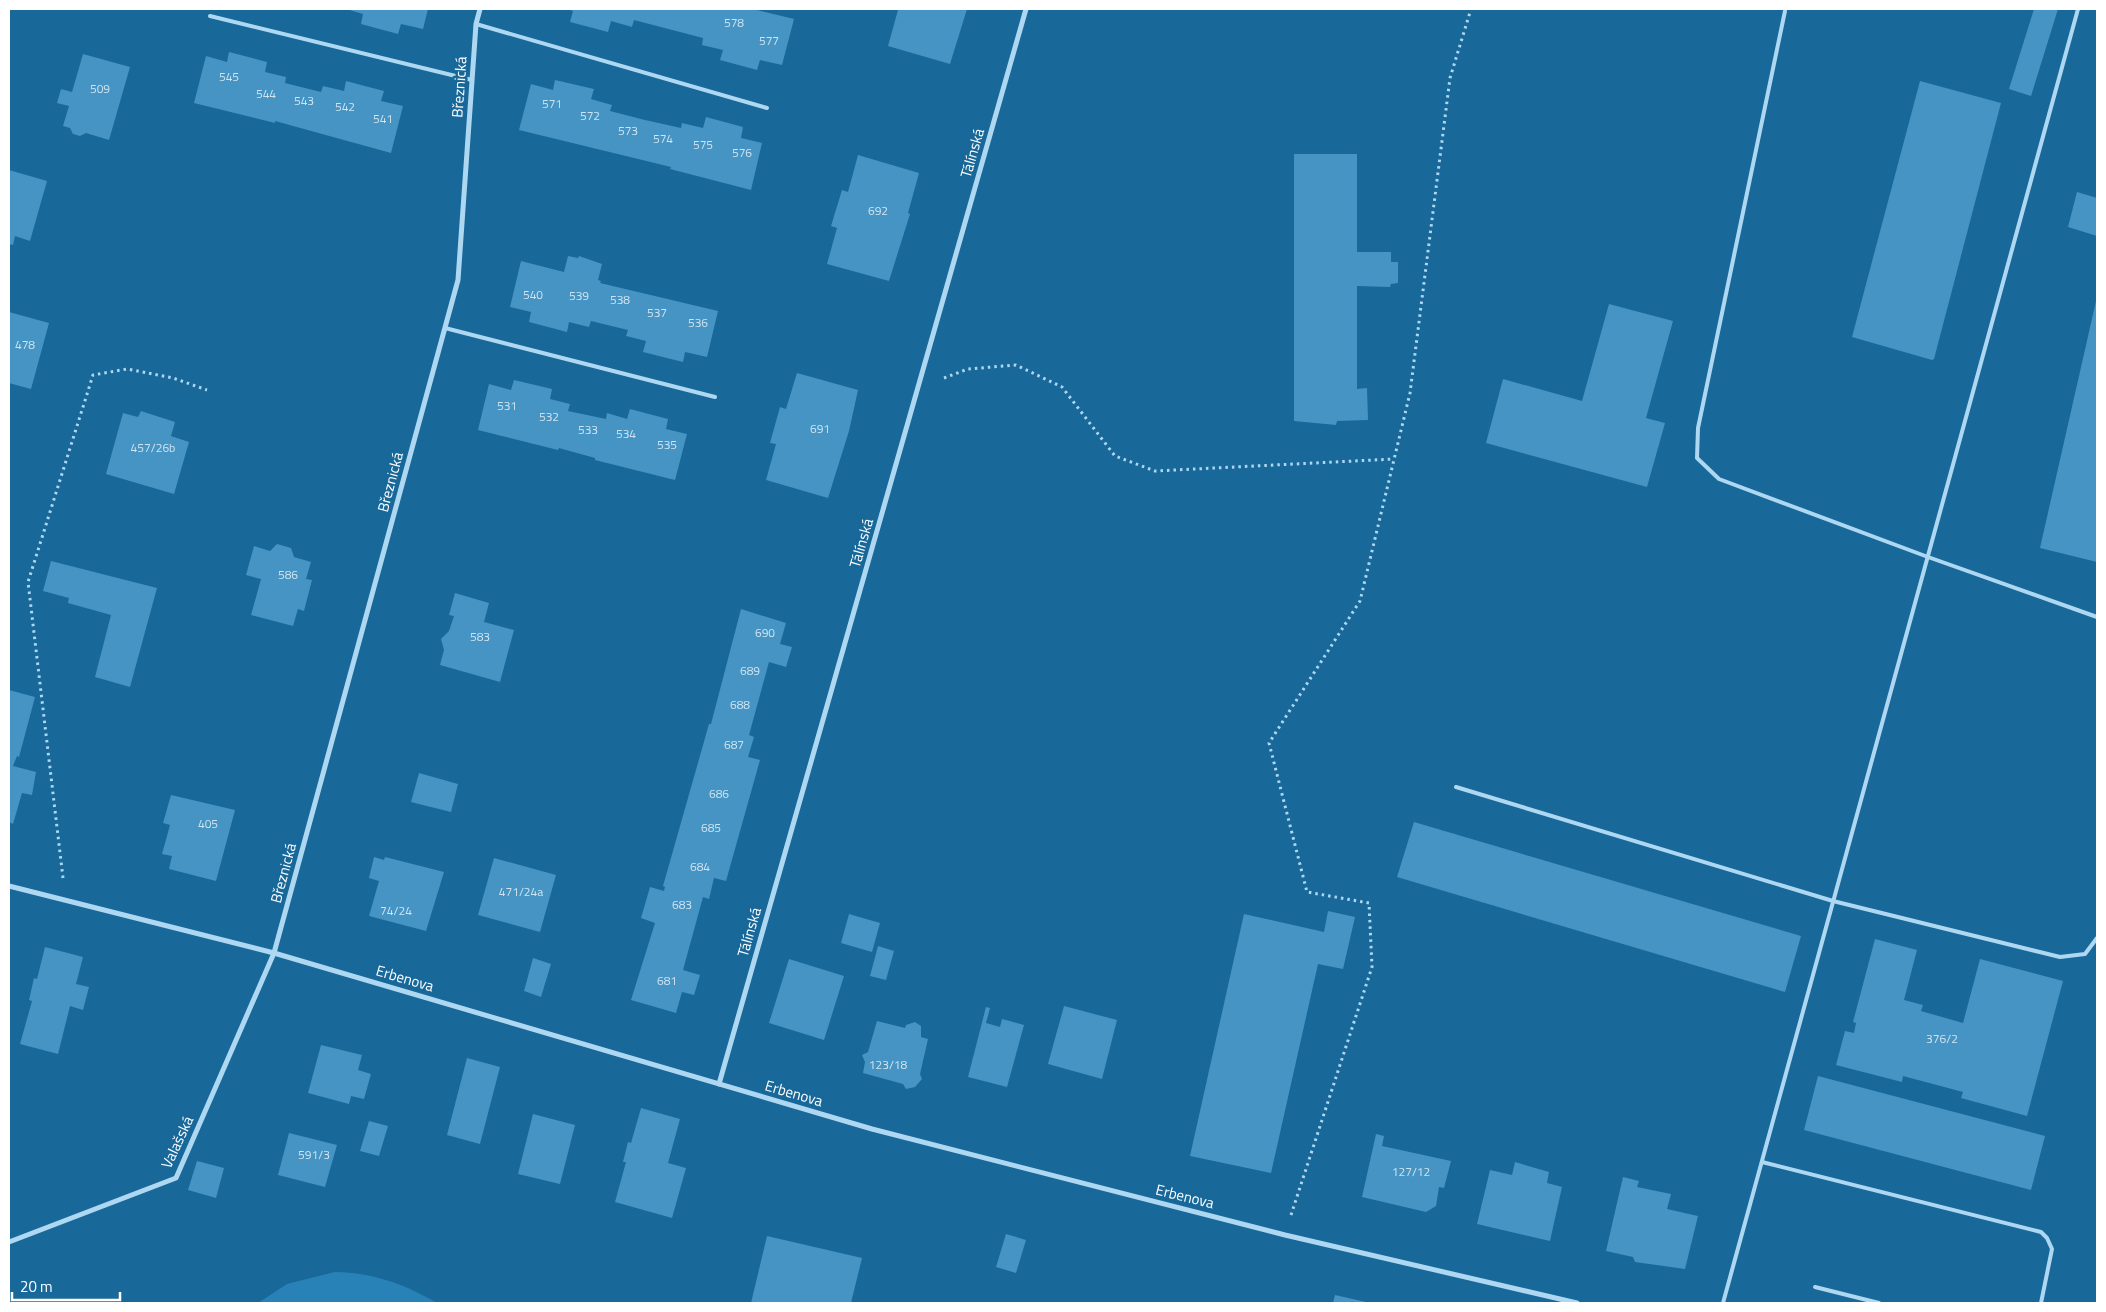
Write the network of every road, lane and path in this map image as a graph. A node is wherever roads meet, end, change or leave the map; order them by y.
1 (480, 9) edge
2 (1026, 9) edge
3 (1471, 9) edge
4 (2078, 9) edge
5 (1785, 11) dead end
6 (210, 16) dead end
7 (476, 24) junction
8 (472, 80) junction
9 (767, 108) dead end
10 (445, 328) junction
11 (918, 387) junction
12 (207, 390) dead end
13 (715, 397) dead end
14 (1394, 459) junction
15 (1928, 557) junction
16 (2097, 617) edge
17 (1456, 787) dead end
18 (9, 886) edge
19 (66, 901) junction
20 (1833, 901) junction
21 (2097, 938) edge
22 (274, 953) junction
23 (719, 1084) junction
24 (1762, 1162) junction
25 (1285, 1235) junction
26 (9, 1242) edge
27 (1814, 1287) dead end
28 (1577, 1303) edge
29 (1724, 1303) edge
30 (1879, 1303) edge
31 (2041, 1303) edge

1 - 7 street, Březnická
2 - 11 street, Tálínská
3 - 14 path
4 - 15 lane
5 - 15 lane
6 - 8 lane
7 - 8 street, Březnická
7 - 9 lane
8 - 10 street, Březnická
10 - 13 lane
10 - 22 street, Březnická
11 - 14 path
11 - 23 street, Tálínská
12 - 19 path
14 - 25 path
15 - 16 lane
15 - 20 lane
17 - 20 lane
18 - 19 street, Erbenova
19 - 22 street, Erbenova
20 - 21 lane
20 - 24 lane
22 - 23 street, Erbenova
22 - 26 street, Valašská
23 - 25 street, Erbenova
24 - 29 lane
24 - 31 lane
25 - 28 street, Erbenova
27 - 30 lane

